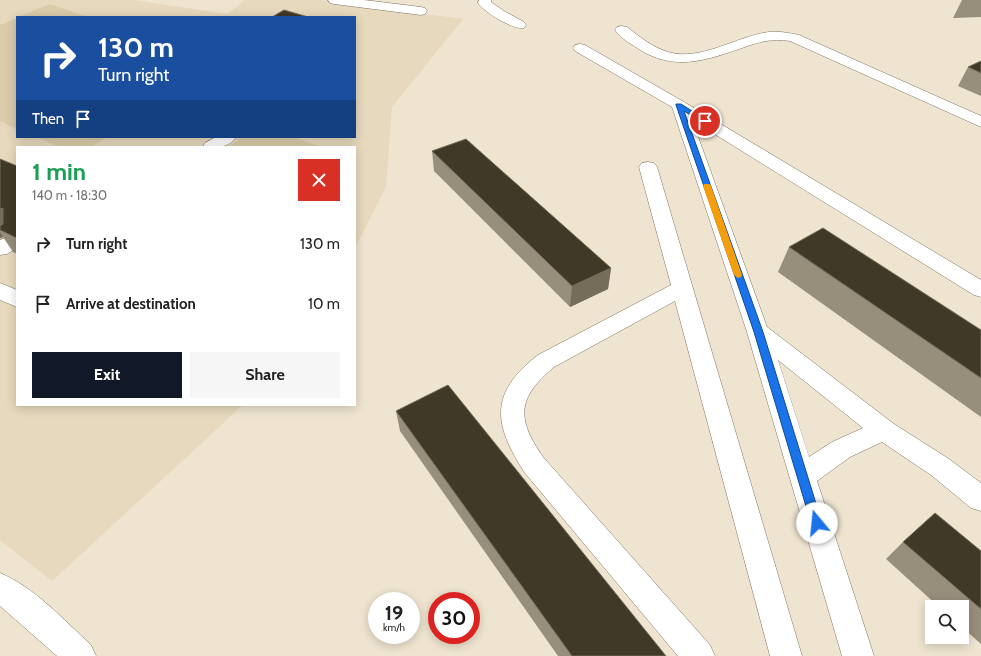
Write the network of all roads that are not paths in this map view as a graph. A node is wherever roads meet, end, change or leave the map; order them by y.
1 (334, 0) edge
2 (485, 0) edge
3 (421, 11) dead end
4 (519, 25) dead end
5 (622, 30) dead end
6 (580, 48) dead end
7 (679, 105) junction
8 (981, 122) edge
9 (226, 138) edge
10 (213, 146) edge
11 (648, 167) dead end
12 (16, 240) edge
13 (0, 249) edge
14 (682, 288) junction
15 (0, 290) edge
16 (981, 290) edge
17 (16, 299) edge
18 (758, 332) junction
19 (885, 431) junction
20 (803, 478) junction
21 (981, 499) edge
22 (0, 588) edge
23 (80, 656) edge
24 (699, 656) edge
25 (786, 656) edge
26 (858, 656) edge

1 - 3 street
2 - 4 street
5 - 8 street
6 - 7 street
7 - 16 street
7 - 18 street
9 - 10 street
11 - 14 street
12 - 13 street
14 - 24 street
14 - 25 street
15 - 17 street
18 - 19 street
18 - 20 street
19 - 20 street
19 - 21 street
20 - 26 street
22 - 23 street

